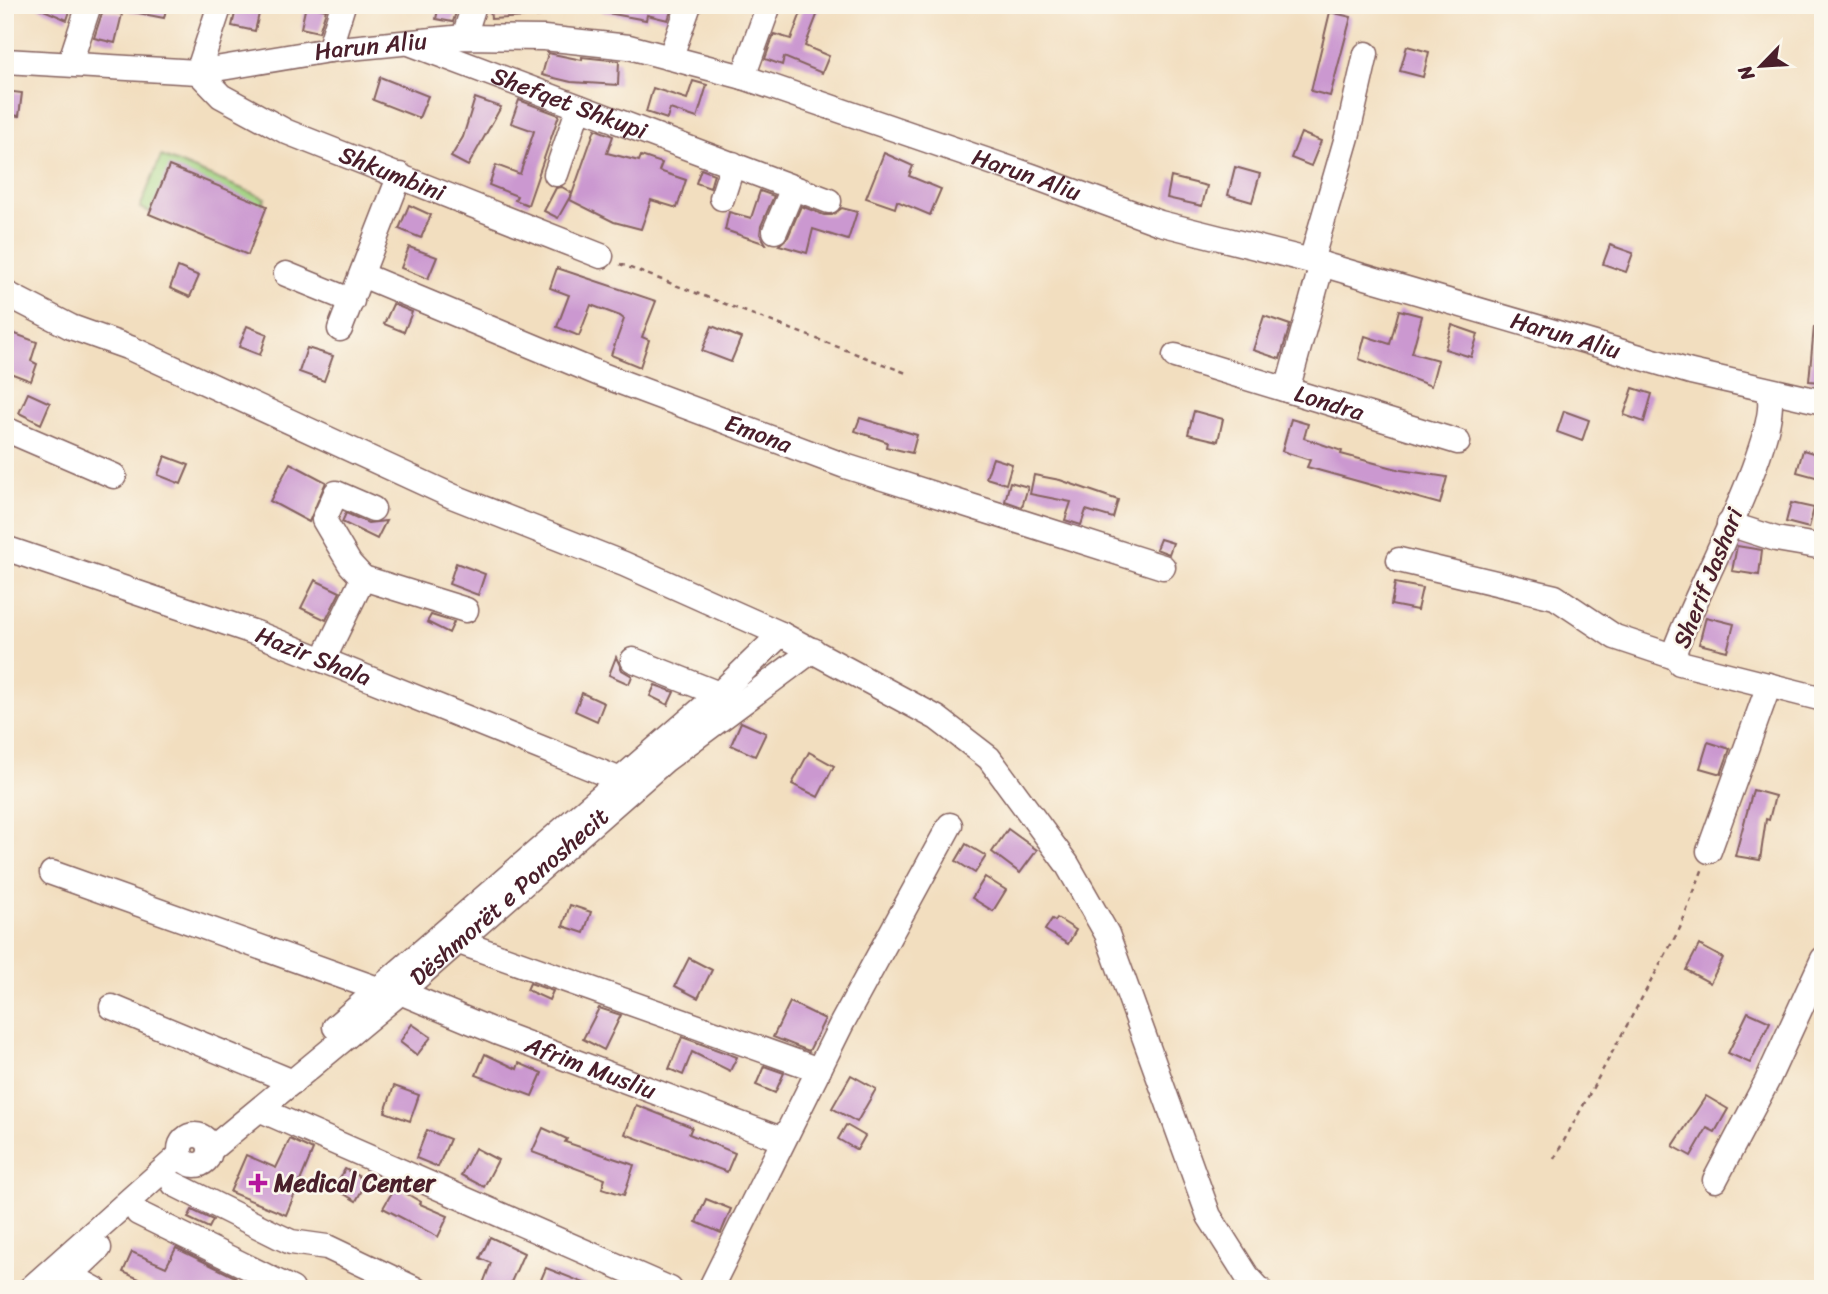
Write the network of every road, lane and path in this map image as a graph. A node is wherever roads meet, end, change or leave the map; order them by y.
1 (89, 5) edge
2 (220, 5) edge
3 (343, 5) edge
4 (474, 5) edge
5 (689, 5) edge
6 (769, 5) edge
7 (464, 37) junction
8 (405, 41) junction
9 (329, 50) junction
10 (1366, 54) dead end
11 (671, 56) junction
12 (5, 61) edge
13 (70, 63) junction
14 (198, 72) junction
15 (743, 77) junction
16 (579, 107) junction
17 (733, 164) junction
18 (556, 174) dead end
19 (400, 176) junction
20 (793, 188) junction
21 (722, 198) dead end
22 (829, 201) dead end
23 (775, 231) dead end
24 (601, 256) joint
25 (1317, 262) junction
26 (286, 274) dead end
27 (362, 275) junction
28 (5, 293) edge
29 (352, 300) junction
30 (340, 329) dead end
31 (1175, 356) dead end
32 (909, 374) dead end
33 (1287, 390) junction
34 (1768, 391) junction
35 (1823, 402) edge
36 (5, 429) edge
37 (1458, 442) dead end
38 (114, 476) dead end
39 (373, 509) dead end
40 (1729, 524) junction
41 (1823, 547) edge
42 (5, 548) edge
43 (1399, 560) dead end
44 (1163, 567) dead end
45 (363, 578) junction
46 (466, 610) dead end
47 (781, 635) junction
48 (813, 650) junction
49 (1675, 657) junction
50 (323, 660) junction
51 (633, 660) dead end
52 (1769, 685) junction
53 (719, 694) junction
54 (1823, 699) edge
55 (680, 738) junction
56 (618, 779) junction
57 (950, 825) dead end
58 (1709, 852) joint
59 (52, 873) dead end
60 (452, 936) junction
61 (1823, 960) edge
62 (391, 992) junction
63 (112, 1007) dead end
64 (819, 1070) junction
65 (287, 1080) junction
66 (261, 1110) junction
67 (783, 1140) junction
68 (196, 1152) junction
69 (1554, 1159) dead end
70 (1715, 1180) dead end
71 (174, 1184) junction
72 (138, 1213) junction
73 (64, 1282) edge
74 (30, 1289) edge
75 (95, 1289) edge
76 (292, 1289) edge
77 (415, 1289) edge
78 (670, 1289) edge
79 (710, 1289) edge
80 (1259, 1289) edge

1 - 13 street
2 - 14 street
3 - 9 street
4 - 7 street
5 - 11 street
6 - 15 street
7 - 8 street, Harun Aliu
7 - 11 street, Harun Aliu
8 - 9 street, Harun Aliu
8 - 16 street, Shefqet Shkupi
9 - 14 street, Harun Aliu
10 - 25 street
11 - 15 street, Harun Aliu
12 - 13 street, Harun Aliu
13 - 14 street, Harun Aliu
14 - 19 street, Shkumbini
15 - 25 street, Harun Aliu
16 - 17 street, Shefqet Shkupi
16 - 18 street
17 - 20 street, Shefqet Shkupi
17 - 21 street
19 - 24 street, Shkumbini
19 - 27 street
20 - 22 street, Shefqet Shkupi
20 - 23 street
24 - 32 path
25 - 33 street, Londra
25 - 34 street, Harun Aliu
26 - 29 street
27 - 29 street
27 - 44 street, Emona
28 - 47 street
29 - 30 street
31 - 33 street
33 - 37 street, Londra
34 - 35 street, Harun Aliu
34 - 40 street, Sherif Jashari
36 - 38 street
39 - 45 street
40 - 41 street
40 - 49 street, Sherif Jashari
42 - 50 street, Hazir Shala
43 - 49 street
45 - 46 street
45 - 50 street
47 - 48 street
47 - 53 street, Dëshmorët e Ponoshecit
48 - 55 street, Dëshmorët e Ponoshecit
48 - 80 street
49 - 52 street, Sherif Jashari
50 - 56 street, Hazir Shala
51 - 53 street
52 - 54 street, Sherif Jashari
52 - 58 street
53 - 55 street, Dëshmorët e Ponoshecit
55 - 56 street, Dëshmorët e Ponoshecit
55 - 60 street, Dëshmorët e Ponoshecit
56 - 60 street, Dëshmorët e Ponoshecit
57 - 64 street
58 - 69 path
59 - 62 street, Afrim Musliu
60 - 62 street, Dëshmorët e Ponoshecit
60 - 64 street
61 - 70 street
62 - 65 street, Dëshmorët e Ponoshecit
62 - 67 street, Afrim Musliu
63 - 65 street
64 - 67 street
65 - 66 street, Dëshmorët e Ponoshecit
65 - 68 street, Dëshmorët e Ponoshecit
66 - 68 street, Dëshmorët e Ponoshecit
66 - 78 street
67 - 79 street
68 - 71 street, Dëshmorët e Ponoshecit
68 - 74 street, Dëshmorët e Ponoshecit
71 - 72 street, Dëshmorët e Ponoshecit
71 - 77 street
72 - 73 street, Dëshmorët e Ponoshecit
72 - 76 street
73 - 75 street

